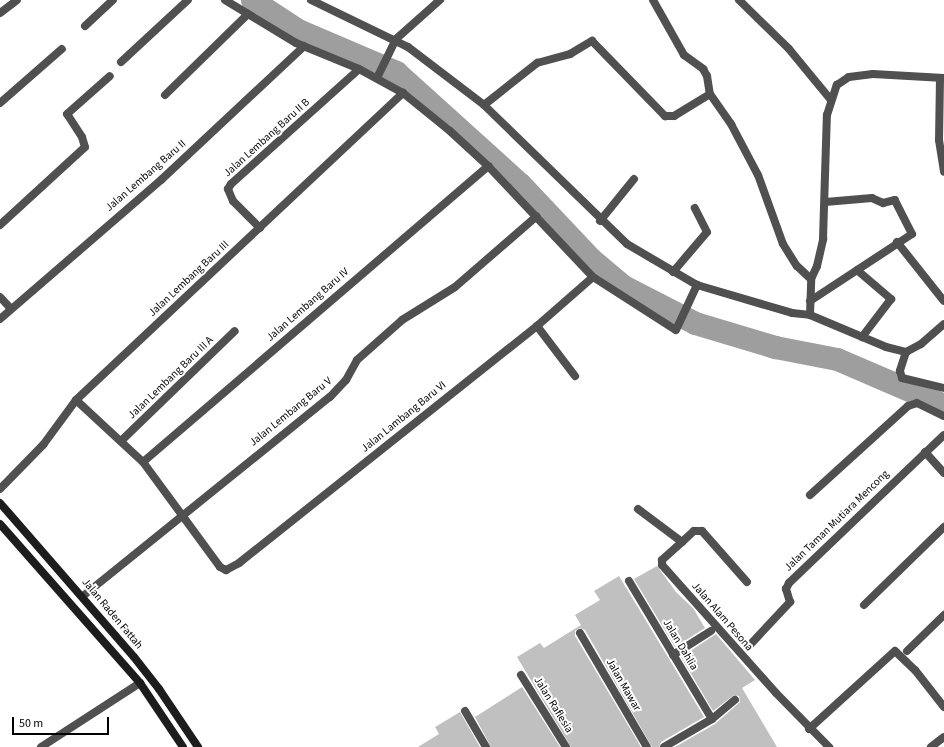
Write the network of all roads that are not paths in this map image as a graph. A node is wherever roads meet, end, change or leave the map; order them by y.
1 (17, 0) edge
2 (113, 0) edge
3 (188, 0) edge
4 (225, 0) edge
5 (310, 0) edge
6 (440, 0) edge
7 (653, 0) edge
8 (739, 0) edge
9 (0, 13) edge
10 (247, 15) junction
11 (85, 26) dead end
12 (396, 39) junction
13 (304, 46) junction
14 (62, 49) dead end
15 (121, 62) dead end
16 (359, 69) junction
17 (110, 76) dead end
18 (377, 78) junction
19 (942, 78) edge
20 (403, 93) junction
21 (710, 94) junction
22 (165, 95) dead end
23 (831, 100) junction
24 (0, 103) edge
25 (484, 105) junction
26 (488, 166) junction
27 (944, 172) edge
28 (634, 179) dead end
29 (825, 202) junction
30 (695, 208) dead end
31 (537, 216) junction
32 (600, 221) junction
33 (0, 225) edge
34 (260, 228) junction
35 (897, 243) junction
36 (857, 270) junction
37 (673, 272) junction
38 (594, 277) junction
39 (811, 279) junction
40 (697, 284) junction
41 (0, 298) edge
42 (810, 301) junction
43 (944, 301) edge
44 (11, 309) junction
45 (810, 314) junction
46 (0, 319) edge
47 (944, 324) edge
48 (537, 326) junction
49 (235, 331) dead end
50 (862, 336) junction
51 (906, 352) junction
52 (575, 376) dead end
53 (944, 388) edge
54 (76, 400) junction
55 (944, 416) edge
56 (944, 435) edge
57 (121, 441) junction
58 (925, 452) junction
59 (143, 462) junction
60 (944, 473) edge
61 (0, 489) edge
62 (810, 495) dead end
63 (0, 503) edge
64 (638, 509) dead end
65 (182, 514) junction
66 (0, 524) edge
67 (944, 526) edge
68 (682, 542) junction
69 (629, 581) dead end
70 (747, 582) dead end
71 (83, 596) junction
72 (864, 605) dead end
73 (944, 615) edge
74 (711, 631) dead end
75 (580, 633) dead end
76 (748, 647) dead end
77 (906, 651) dead end
78 (673, 655) junction
79 (521, 675) dead end
80 (140, 683) junction
81 (735, 700) dead end
82 (944, 707) edge
83 (465, 711) dead end
84 (712, 719) junction
85 (809, 729) junction
86 (944, 737) edge
87 (41, 747) edge
88 (183, 747) edge
89 (198, 747) edge
90 (486, 747) edge
91 (566, 747) edge
92 (647, 747) edge
93 (664, 747) edge
94 (829, 747) edge
95 (931, 747) edge

1 - 9 street
2 - 11 street
3 - 15 street
4 - 10 street
5 - 12 street
6 - 12 street
7 - 21 street
8 - 23 street
10 - 13 street
10 - 22 street
12 - 18 street
12 - 25 street
13 - 16 street
13 - 44 street, Jalan Lembang Baru II
14 - 24 street
16 - 18 street
16 - 34 street, Jalan Lembang Baru II B
17 - 33 street
18 - 20 street
19 - 23 street
19 - 27 street
20 - 26 street
20 - 34 street, Jalan Lembang Baru III
21 - 25 street
21 - 39 street
23 - 29 street
25 - 32 street
26 - 31 street
26 - 59 street, Jalan Lembang Baru IV
28 - 32 street
29 - 35 street
29 - 39 street
30 - 37 street
31 - 38 street
31 - 65 street, Jalan Lembang Baru V
32 - 37 street
34 - 54 street, Jalan Lembang Baru III
35 - 36 street
35 - 43 street
36 - 42 street
36 - 50 street
37 - 40 street
38 - 40 street
38 - 48 street, Jalan Lambang Baru VI
39 - 42 street
40 - 45 street
41 - 44 street
42 - 45 street
44 - 46 street, Jalan Lembang Baru II
45 - 50 street
47 - 51 street
48 - 52 street
48 - 65 street, Jalan Lambang Baru VI
49 - 57 street, Jalan Lembang Baru III A
50 - 51 street
51 - 53 street
54 - 57 street
54 - 61 street, Jalan Lembang Baru III
55 - 62 street
56 - 58 street, Jalan Taman Mutiara Mencong
57 - 59 street
58 - 60 street
58 - 76 street, Jalan Taman Mutiara Mencong
59 - 65 street
63 - 71 main road, Jalan Raden Fattah
64 - 68 street
65 - 71 street, Jalan Lembang Baru V
66 - 80 main road
67 - 72 street
68 - 70 street
68 - 85 street, Jalan Alam Pesona
69 - 78 street, Jalan Dahlia
71 - 89 main road, Jalan Raden Fattah
73 - 77 street
74 - 78 street
75 - 92 street, Jalan Mawar
78 - 84 street, Jalan Dahlia
79 - 91 street, Jalan Raflesia
80 - 87 street
80 - 88 main road
81 - 84 street
82 - 85 street
83 - 90 street
84 - 93 street
85 - 94 street, Jalan Alam Pesona
86 - 95 street

